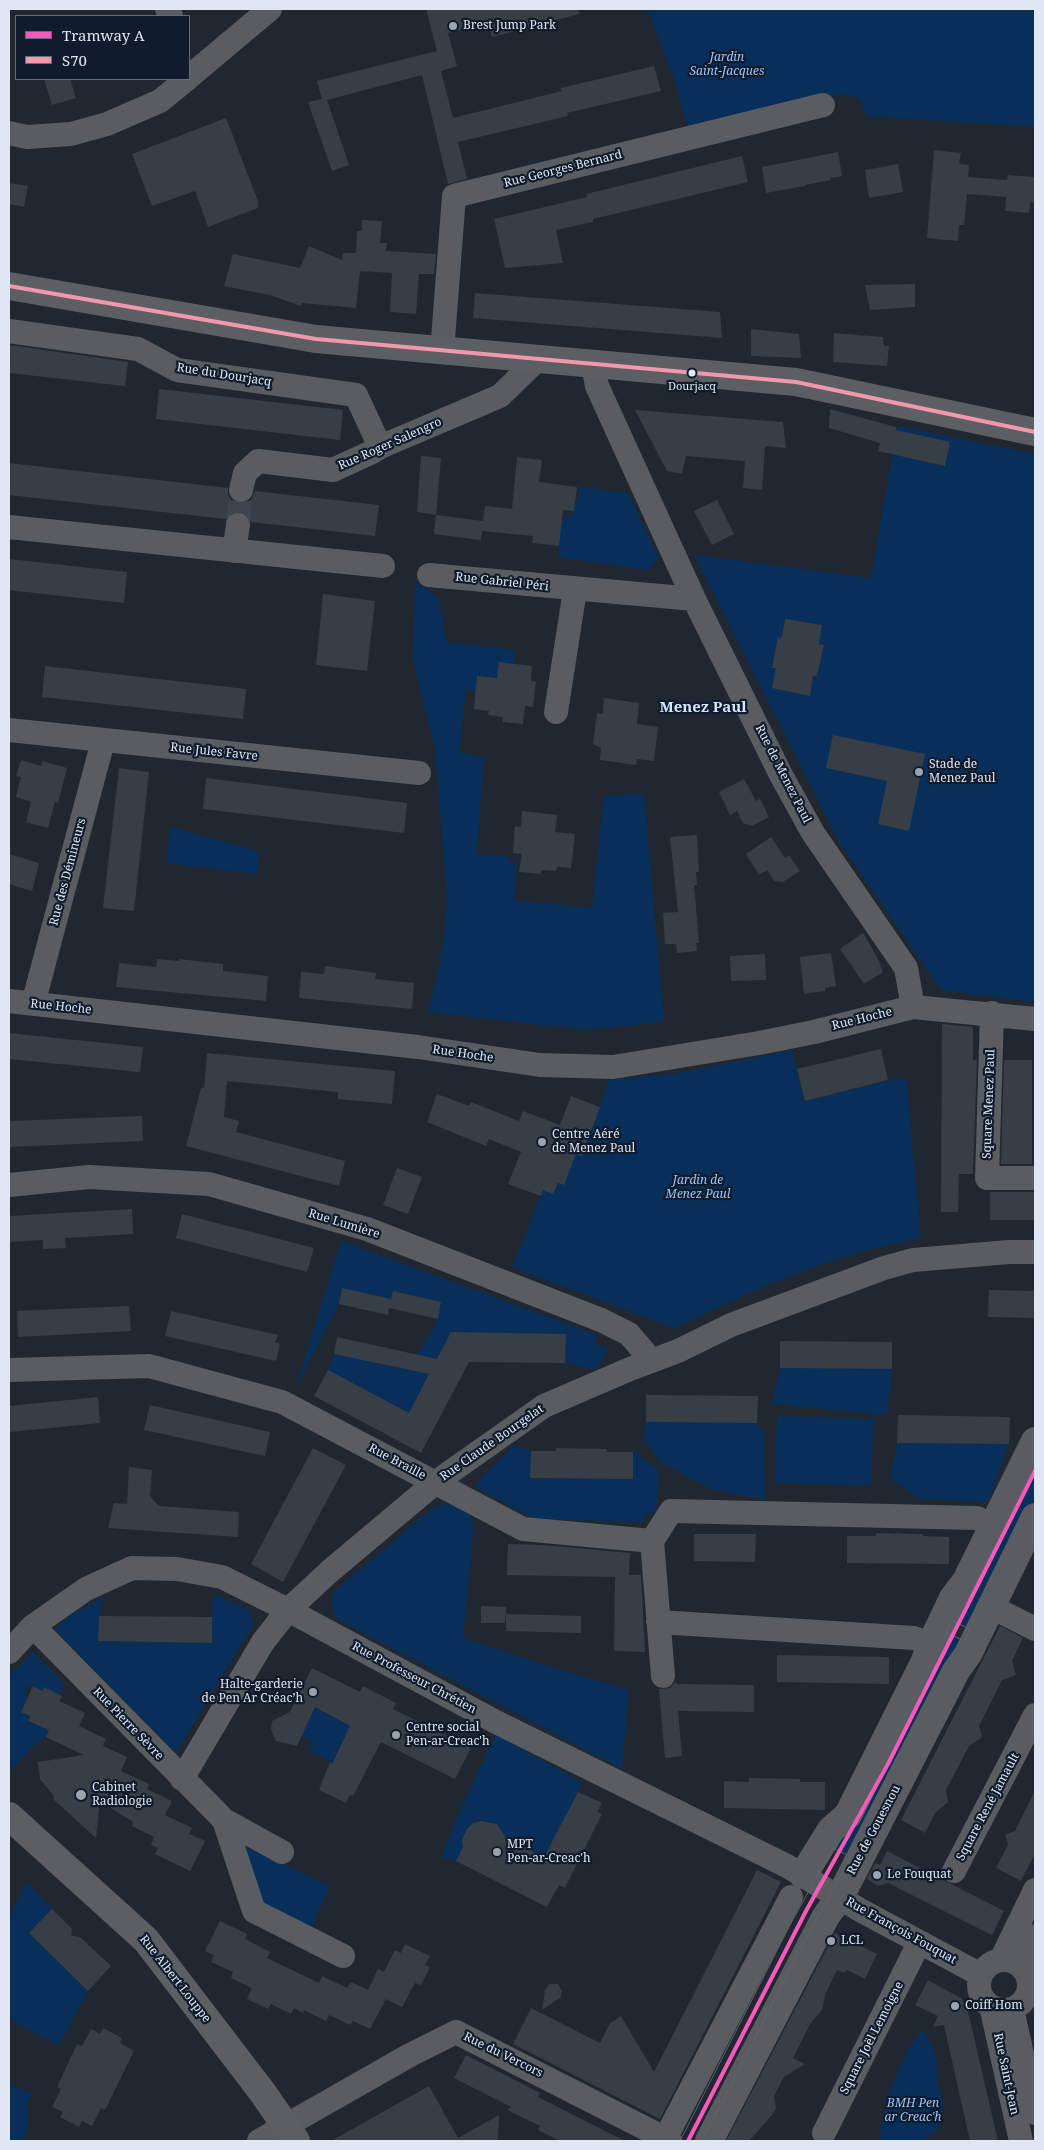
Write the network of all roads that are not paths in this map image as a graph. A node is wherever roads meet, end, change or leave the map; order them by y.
1 (270, 9) edge
2 (191, 69) edge
3 (180, 80) edge
4 (823, 105) dead end
5 (9, 133) edge
6 (9, 286) edge
7 (9, 331) edge
8 (442, 352) junction
9 (537, 360) junction
10 (593, 365) junction
11 (1035, 432) edge
12 (380, 447) junction
13 (242, 490) tunnel mouth
14 (238, 525) tunnel mouth
15 (9, 526) edge
16 (234, 551) junction
17 (383, 566) dead end
18 (429, 575) dead end
19 (576, 590) junction
20 (694, 599) junction
21 (556, 712) dead end
22 (9, 730) edge
23 (103, 741) junction
24 (419, 773) dead end
25 (9, 1001) edge
26 (32, 1004) junction
27 (913, 1006) junction
28 (992, 1013) junction
29 (1035, 1019) edge
30 (1035, 1178) edge
31 (9, 1185) edge
32 (1035, 1252) edge
33 (652, 1361) junction
34 (9, 1370) edge
35 (1035, 1441) edge
36 (436, 1482) junction
37 (1035, 1517) edge
38 (993, 1527) junction
39 (652, 1541) junction
40 (990, 1606) junction
41 (288, 1610) junction
42 (658, 1622) junction
43 (33, 1626) junction
44 (1035, 1629) edge
45 (931, 1644) junction
46 (9, 1652) edge
47 (663, 1676) dead end
48 (1035, 1715) edge
49 (182, 1779) junction
50 (9, 1816) edge
51 (224, 1820) junction
52 (282, 1852) dead end
53 (954, 1872) dead end
54 (814, 1889) junction
55 (1035, 1890) edge
56 (1035, 1936) edge
57 (919, 1943) junction
58 (343, 1956) dead end
59 (1021, 1970) edge
60 (981, 1975) junction
61 (1002, 2008) junction
62 (1035, 2113) edge
63 (291, 2133) edge
64 (824, 2133) dead end
65 (668, 2140) edge
66 (259, 2141) edge
67 (709, 2141) edge
68 (1021, 2141) edge

1 - 2 street
3 - 5 street
4 - 8 street, Rue Georges Bernard
6 - 8 main road
7 - 12 street, Rue du Dourjacq
8 - 9 main road
9 - 10 main road
9 - 12 street, Rue Roger Salengro
10 - 11 main road
10 - 20 street, Rue de Menez Paul
12 - 13 street, Rue Roger Salengro
14 - 16 street
15 - 16 street
16 - 17 street
18 - 19 street, Rue Gabriel Péri
19 - 20 street, Rue Gabriel Péri
19 - 21 street
20 - 27 street, Rue de Menez Paul
22 - 23 street, Rue Jules Favre
23 - 24 street, Rue Jules Favre
23 - 26 street, Rue des Démineurs
25 - 26 street, Rue Hoche
26 - 27 street, Rue Hoche
27 - 28 street
28 - 29 street
28 - 30 street, Square Menez Paul
31 - 33 street, Rue Lumière
32 - 33 street, Rue Claude Bourgelat
33 - 36 street, Rue Claude Bourgelat
34 - 36 street, Rue Braille
35 - 38 street, Rue de Gouesnou
36 - 39 street, Rue Braille
36 - 41 street, Rue Claude Bourgelat
37 - 40 street, Rue de Gouesnou
38 - 39 street
38 - 45 street, Rue de Gouesnou
39 - 42 street
40 - 44 street
40 - 54 street, Rue de Gouesnou
41 - 43 street, Rue Professeur Chrétien
41 - 49 street, Rue Claude Bourgelat
41 - 54 street, Rue Professeur Chrétien
42 - 45 street
42 - 47 street
43 - 46 street, Rue Professeur Chrétien
43 - 49 street, Rue Pierre Sèvre
45 - 54 street, Rue de Gouesnou
48 - 53 street, Square René Jamault
49 - 51 street, Rue Pierre Sèvre
50 - 63 main road, Rue Albert Louppe
51 - 52 street, Rue Pierre Sèvre
51 - 58 street, Rue Pierre Sèvre
54 - 57 street, Rue François Fouquat
54 - 65 street, Rue de Gouesnou
54 - 67 street, Rue de Gouesnou
55 - 59 street
56 - 59 street
57 - 60 street, Rue François Fouquat
57 - 64 street, Square Joël Lemoigne
59 - 60 street
59 - 61 street
60 - 61 street
61 - 62 street, Rue Saint-Jean
61 - 68 street, Rue Saint-Jean
63 - 65 street, Rue du Vercors
63 - 66 street, Rue du Vercors

